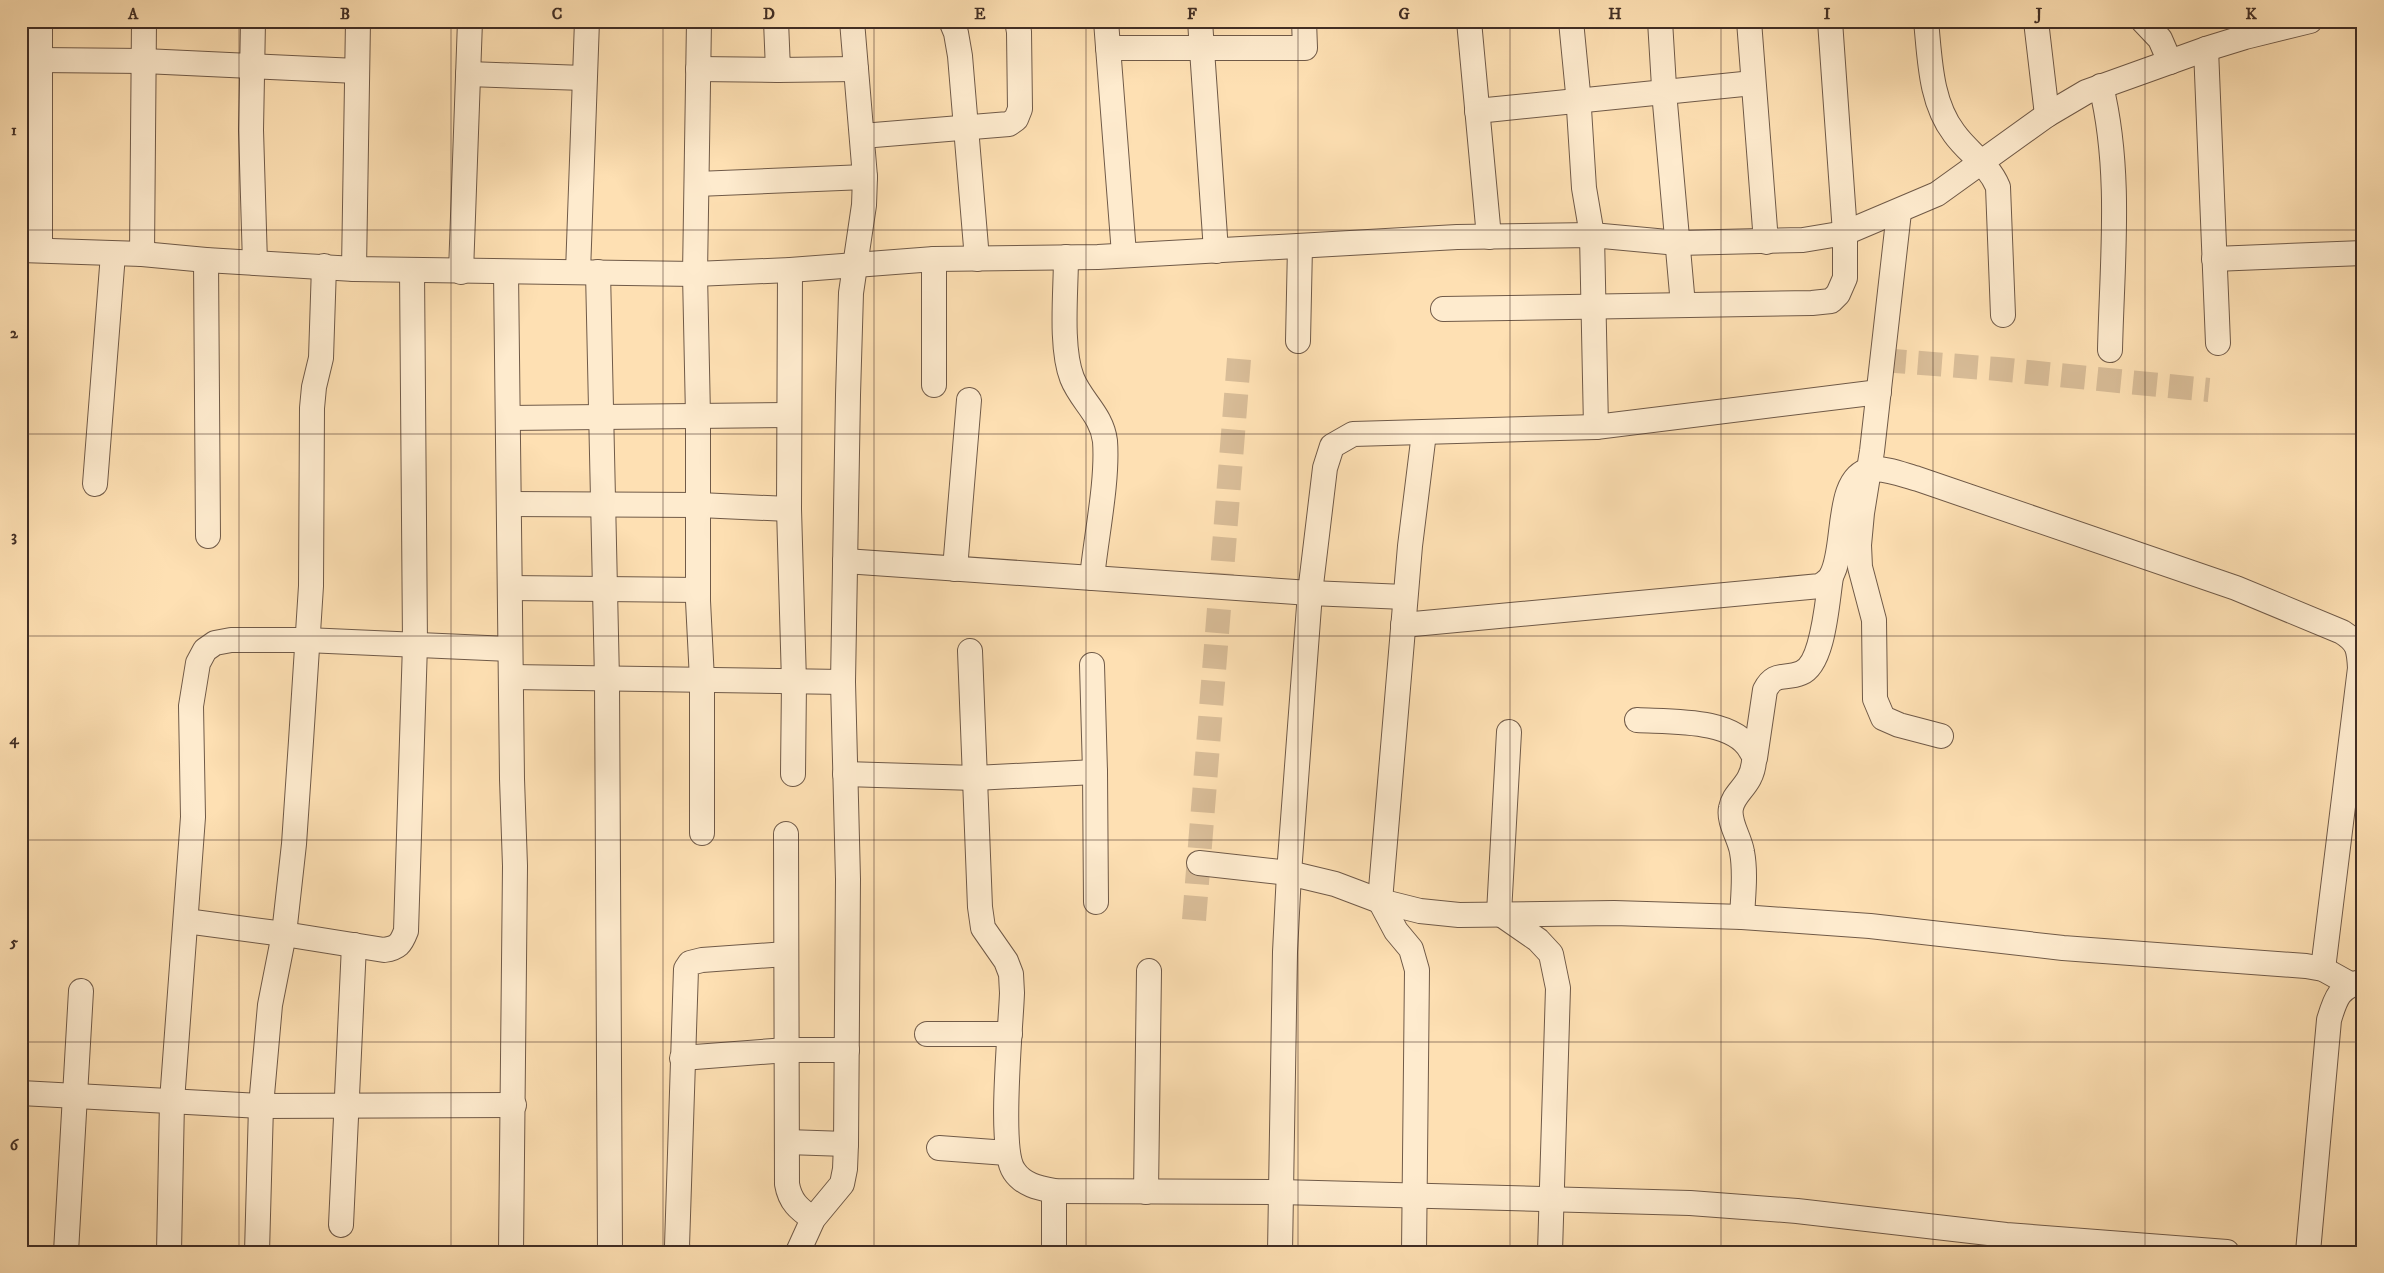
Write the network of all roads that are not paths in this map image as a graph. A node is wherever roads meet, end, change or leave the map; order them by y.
1 (40, 21) edge
2 (144, 21) edge
3 (253, 21) edge
4 (358, 21) edge
5 (470, 21) edge
6 (587, 21) edge
7 (699, 21) edge
8 (776, 21) edge
9 (852, 21) edge
10 (951, 21) edge
11 (1017, 21) edge
12 (1106, 21) edge
13 (1200, 21) edge
14 (1304, 21) edge
15 (1469, 21) edge
16 (1571, 21) edge
17 (1660, 21) edge
18 (1750, 21) edge
19 (1830, 21) edge
20 (1926, 21) edge
21 (2036, 21) edge
22 (2143, 21) edge
23 (2310, 21) edge
24 (2246, 29) edge
25 (1108, 48) junction
26 (1202, 48) junction
27 (2206, 49) junction
28 (39, 60) junction
29 (144, 61) junction
30 (2170, 62) junction
31 (252, 66) junction
32 (698, 69) junction
33 (856, 69) junction
34 (357, 70) junction
35 (778, 70) junction
36 (468, 74) junction
37 (584, 78) junction
38 (1753, 83) junction
39 (2101, 86) junction
40 (1665, 92) junction
41 (1578, 101) junction
42 (1478, 111) junction
43 (2047, 115) junction
44 (966, 128) junction
45 (862, 136) junction
46 (1984, 162) junction
47 (865, 178) junction
48 (696, 184) junction
49 (1899, 212) junction
50 (1845, 233) junction
51 (1592, 235) junction
52 (1489, 237) junction
53 (1766, 242) junction
54 (1678, 243) junction
55 (1300, 246) junction
56 (30, 250) edge
57 (1216, 251) junction
58 (2363, 253) edge
59 (113, 254) junction
60 (142, 254) junction
61 (1124, 254) junction
62 (1066, 257) junction
63 (934, 259) junction
64 (977, 259) junction
65 (2214, 259) junction
66 (206, 260) junction
67 (255, 263) junction
68 (324, 266) junction
69 (854, 266) junction
70 (354, 269) junction
71 (412, 270) junction
72 (790, 270) junction
73 (461, 272) junction
74 (506, 272) junction
75 (588, 272) junction
76 (695, 274) junction
77 (1683, 305) junction
78 (1594, 307) junction
79 (1443, 309) dead end
80 (2003, 315) dead end
81 (1298, 341) dead end
82 (2218, 343) dead end
83 (2110, 350) dead end
84 (934, 385) dead end
85 (1879, 392) junction
86 (968, 400) dead end
87 (789, 415) junction
88 (698, 416) junction
89 (602, 417) junction
90 (509, 418) junction
91 (1596, 426) junction
92 (1424, 433) junction
93 (1869, 470) junction
94 (95, 484) dead end
95 (510, 504) junction
96 (699, 505) junction
97 (604, 506) junction
98 (789, 508) junction
99 (208, 536) dead end
100 (845, 561) junction
101 (955, 569) junction
102 (1831, 577) junction
103 (1092, 578) junction
104 (510, 588) junction
105 (606, 589) junction
106 (698, 590) junction
107 (1310, 593) junction
108 (1405, 597) junction
109 (1403, 624) junction
110 (306, 640) junction
111 (415, 644) junction
112 (510, 649) junction
113 (970, 651) dead end
114 (1092, 665) dead end
115 (510, 677) junction
116 (607, 680) junction
117 (702, 680) junction
118 (794, 682) junction
119 (843, 682) junction
120 (1638, 720) dead end
121 (1509, 732) dead end
122 (1941, 736) dead end
123 (1755, 758) junction
124 (1096, 772) junction
125 (793, 774) dead end
126 (845, 774) junction
127 (975, 778) junction
128 (702, 833) dead end
129 (786, 834) dead end
130 (1198, 863) dead end
131 (1289, 873) junction
132 (1380, 901) junction
133 (1096, 902) dead end
134 (1499, 913) junction
135 (1742, 917) junction
136 (186, 921) junction
137 (284, 934) junction
138 (354, 945) junction
139 (786, 954) junction
140 (2323, 969) junction
141 (1149, 971) dead end
142 (2357, 982) edge
143 (82, 991) dead end
144 (927, 1034) dead end
145 (1010, 1034) junction
146 (787, 1050) junction
147 (847, 1050) junction
148 (682, 1058) junction
149 (21, 1093) edge
150 (75, 1097) junction
151 (172, 1101) junction
152 (514, 1105) junction
153 (261, 1106) junction
154 (346, 1107) junction
155 (787, 1142) junction
156 (846, 1144) junction
157 (939, 1148) dead end
158 (1007, 1153) junction
159 (1054, 1191) junction
160 (1146, 1192) junction
161 (1280, 1192) junction
162 (1415, 1196) junction
163 (1552, 1198) junction
164 (813, 1219) junction
165 (341, 1225) dead end
166 (66, 1252) edge
167 (169, 1252) edge
168 (258, 1252) edge
169 (511, 1252) edge
170 (610, 1252) edge
171 (679, 1252) edge
172 (798, 1252) edge
173 (1054, 1252) edge
174 (1280, 1252) edge
175 (1414, 1252) edge
176 (1550, 1252) edge
177 (2227, 1252) edge
178 (2308, 1252) edge

1 - 28 street
2 - 29 street
3 - 31 street
4 - 34 street
5 - 36 street
6 - 37 street
7 - 32 street
8 - 35 street
9 - 33 street
10 - 44 street
11 - 44 street
12 - 25 street
13 - 26 street
14 - 26 street
15 - 42 street
16 - 41 street
17 - 40 street
18 - 38 street
19 - 50 street
20 - 46 street
21 - 43 street
22 - 30 street
23 - 24 street
24 - 27 street
25 - 26 street
25 - 61 street
26 - 57 street
27 - 30 street
27 - 65 street
28 - 29 street
28 - 56 street
29 - 31 street
29 - 60 street
30 - 39 street
31 - 34 street
31 - 67 street
32 - 35 street
32 - 48 street
33 - 35 street
33 - 45 street
34 - 70 street
36 - 37 street
36 - 73 street
37 - 75 street
38 - 40 street
38 - 53 street
39 - 43 street
39 - 83 street
40 - 41 street
40 - 54 street
41 - 42 street
41 - 51 street
42 - 52 street
43 - 46 street
44 - 45 street
44 - 64 street
45 - 47 street
46 - 49 street
46 - 80 street
47 - 48 street
47 - 69 street
48 - 76 street
49 - 50 street
49 - 85 street
50 - 53 street
50 - 77 street
51 - 52 street
51 - 54 street
51 - 78 street
52 - 55 street
53 - 54 street
54 - 77 street
55 - 57 street
55 - 81 street
56 - 59 street
57 - 61 street
58 - 65 street
59 - 60 street
59 - 94 street
60 - 66 street
61 - 62 street
62 - 64 street
62 - 103 street
63 - 64 street
63 - 69 street
63 - 84 street
65 - 82 street
66 - 67 street
66 - 99 street
67 - 68 street
68 - 70 street
68 - 110 street
69 - 72 street
69 - 100 street
70 - 71 street
71 - 73 street
71 - 111 street
72 - 76 street
72 - 87 street
73 - 74 street
74 - 75 street
74 - 90 street
75 - 76 street
75 - 89 street
76 - 88 street
77 - 78 street
78 - 79 street
78 - 91 street
85 - 91 street
85 - 93 street
86 - 101 street
87 - 88 street
87 - 98 street
88 - 89 street
88 - 96 street
89 - 90 street
89 - 97 street
90 - 95 street
91 - 92 street
92 - 107 street
92 - 108 street
93 - 102 street
93 - 122 street
93 - 140 street
95 - 97 street
95 - 104 street
96 - 97 street
96 - 98 street
96 - 106 street
97 - 105 street
98 - 118 street
100 - 101 street
100 - 119 street
101 - 103 street
102 - 109 street
102 - 123 street
103 - 107 street
104 - 105 street
104 - 112 street
105 - 106 street
105 - 116 street
106 - 117 street
107 - 108 street
107 - 131 street
108 - 109 street
109 - 132 street
110 - 111 street
110 - 136 street
110 - 137 street
111 - 112 street
111 - 138 street
112 - 115 street
113 - 127 street
114 - 124 street
115 - 116 street
115 - 152 street
116 - 117 street
116 - 170 street
117 - 118 street
117 - 128 street
118 - 119 street
118 - 125 street
119 - 126 street
120 - 123 street
121 - 134 street
123 - 135 street
124 - 127 street
124 - 133 street
126 - 127 street
126 - 147 street
127 - 145 street
129 - 139 street
130 - 131 street
131 - 132 street
131 - 161 street
132 - 134 street
132 - 162 street
134 - 135 street
134 - 163 street
135 - 140 street
136 - 137 street
136 - 151 street
137 - 138 street
137 - 153 street
138 - 154 street
139 - 146 street
139 - 148 street
140 - 142 street
141 - 160 street
142 - 178 street
143 - 150 street
144 - 145 street
145 - 158 street
146 - 147 street
146 - 148 street
146 - 155 street
147 - 156 street
148 - 171 street
149 - 150 street
150 - 151 street
150 - 166 street
151 - 153 street
151 - 167 street
152 - 154 street
152 - 169 street
153 - 154 street
153 - 168 street
154 - 165 street
155 - 156 street
155 - 164 street
156 - 164 street
157 - 158 street
158 - 159 street
159 - 160 street
159 - 173 street
160 - 161 street
161 - 162 street
161 - 174 street
162 - 163 street
162 - 175 street
163 - 176 street
163 - 177 street
164 - 172 street

